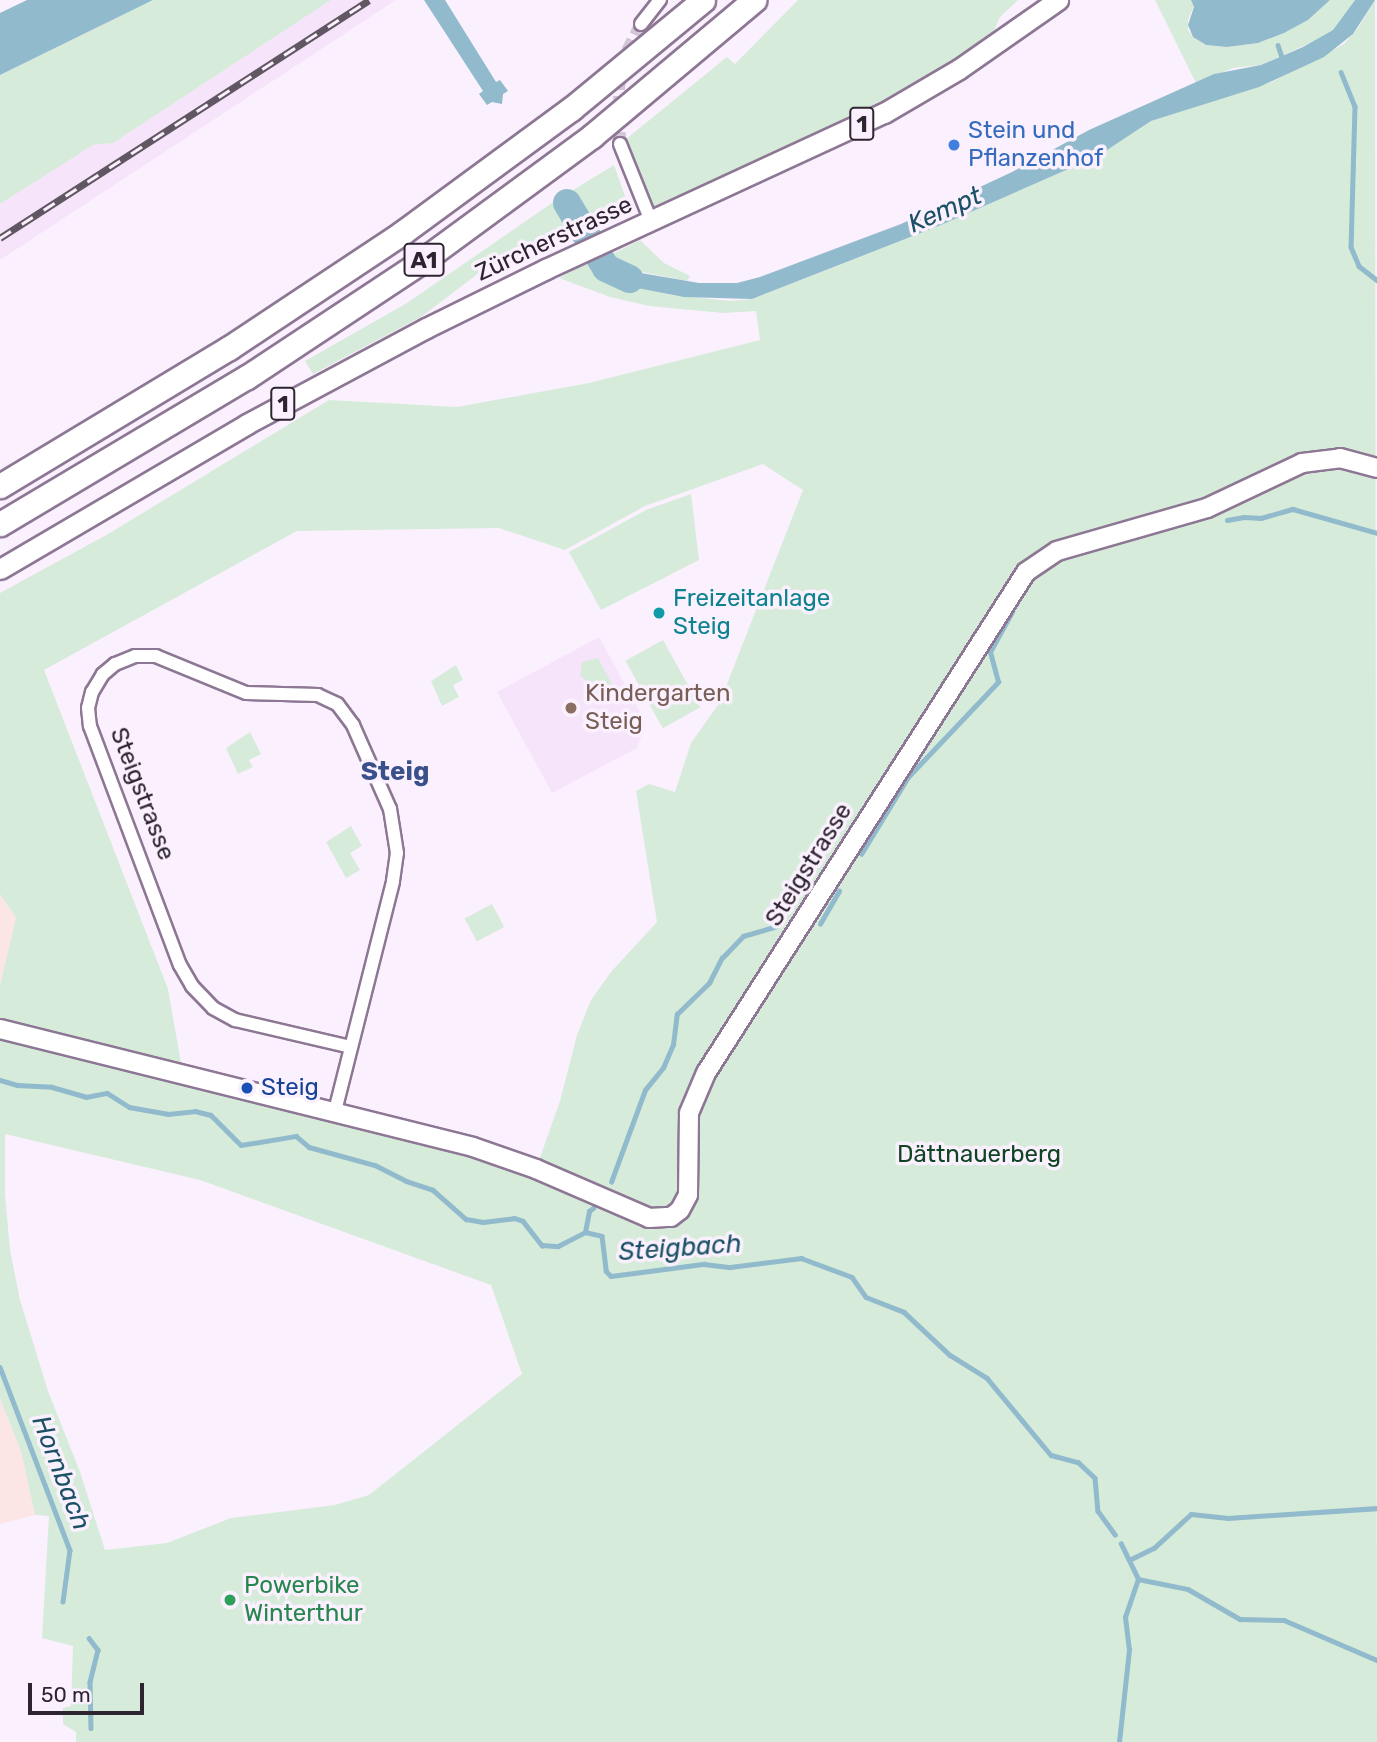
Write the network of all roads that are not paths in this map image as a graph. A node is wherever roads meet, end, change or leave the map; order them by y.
1 (660, 0) edge
2 (702, 0) edge
3 (754, 0) edge
4 (1058, 0) edge
5 (641, 23) tunnel mouth
6 (620, 144) tunnel mouth
7 (651, 221) junction
8 (1377, 468) edge
9 (0, 486) edge
10 (0, 524) edge
11 (0, 569) edge
12 (0, 1029) edge
13 (351, 1047) junction
14 (335, 1111) junction

1 - 5 street
2 - 9 highway, A1
3 - 10 highway, A1
4 - 7 main road, Zürcherstrasse / 1
6 - 7 street
7 - 11 main road, Zürcherstrasse / 1
8 - 14 main road, Steigstrasse
12 - 14 main road, Steigstrasse
13 - 13 street, Steigstrasse
13 - 14 street, Steigstrasse

